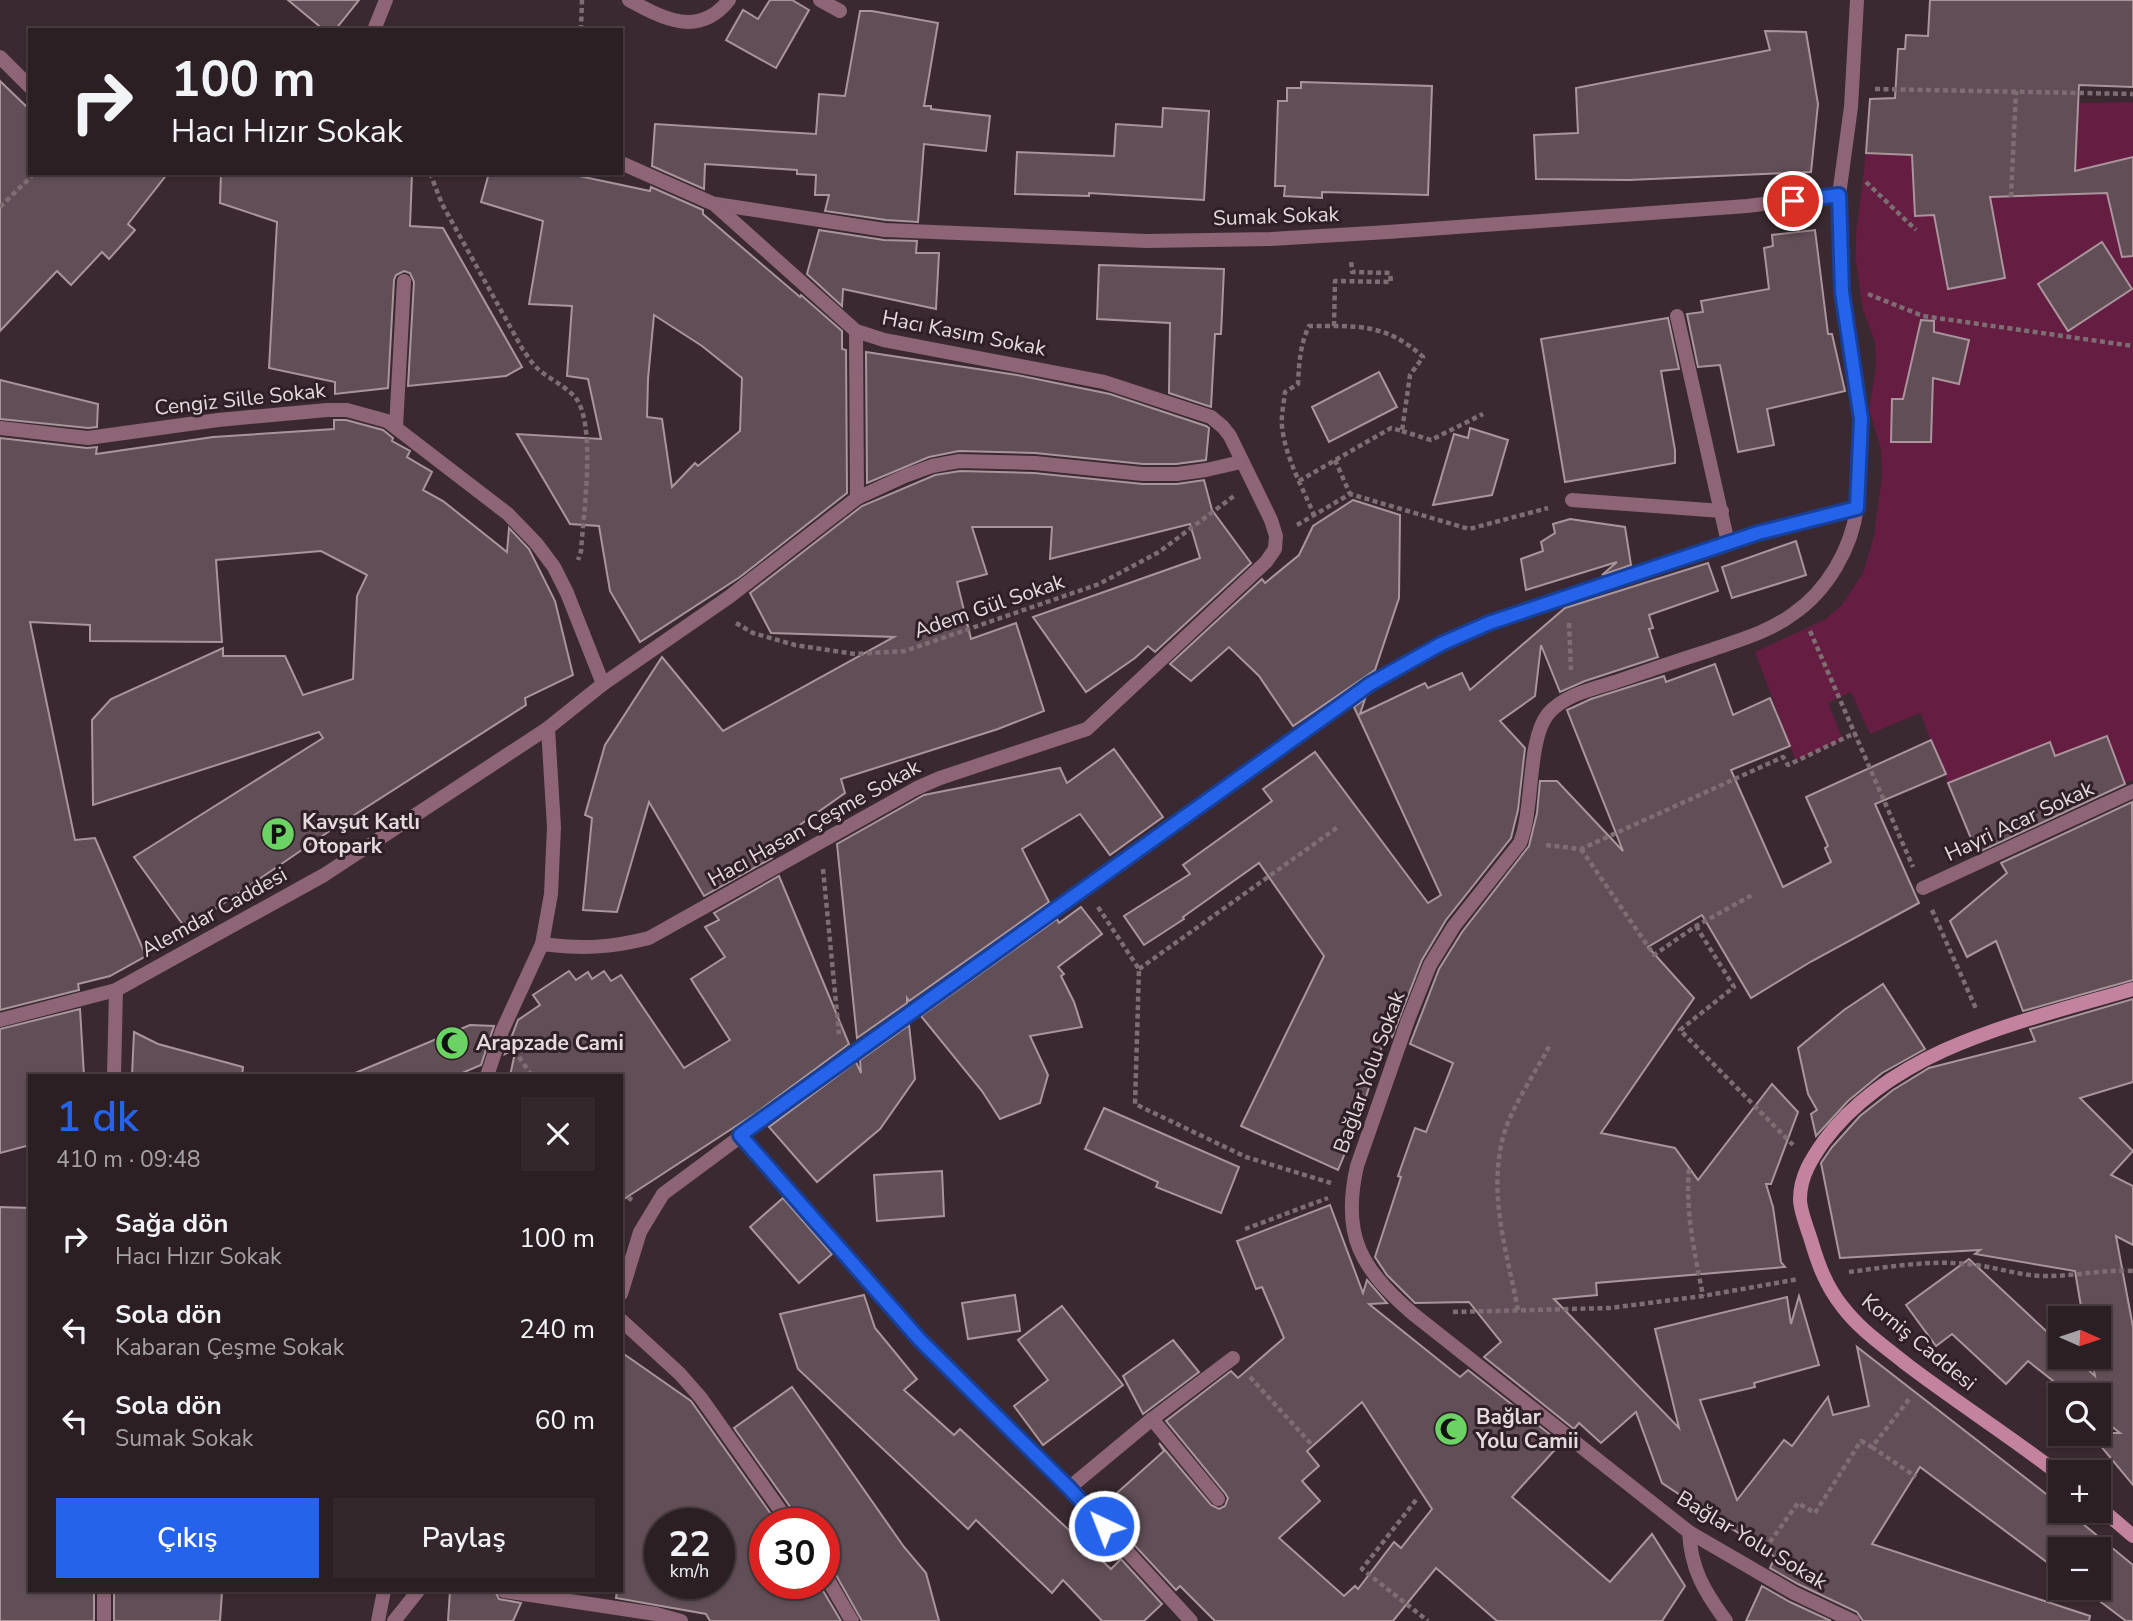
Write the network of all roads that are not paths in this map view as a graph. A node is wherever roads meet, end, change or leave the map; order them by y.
1 (386, 0) edge
2 (629, 0) edge
3 (729, 0) edge
4 (820, 0) edge
5 (1857, 0) edge
6 (840, 11) dead end
7 (375, 28) edge
8 (0, 57) edge
9 (28, 85) edge
10 (623, 164) edge
11 (1839, 195) junction
12 (714, 204) junction
13 (404, 281) dead end
14 (1677, 316) dead end
15 (856, 331) junction
16 (396, 427) junction
17 (0, 428) edge
18 (1241, 462) junction
19 (857, 498) junction
20 (1572, 500) road end
21 (1857, 508) junction
22 (1721, 511) junction
23 (1728, 543) junction
24 (603, 684) junction
25 (548, 728) junction
26 (2133, 791) edge
27 (1923, 888) road end
28 (542, 944) junction
29 (2133, 989) edge
30 (116, 990) junction
31 (0, 1020) edge
32 (114, 1074) edge
33 (488, 1074) edge
34 (740, 1135) junction
35 (623, 1287) edge
36 (623, 1322) edge
37 (1233, 1358) road end
38 (1152, 1419) junction
39 (2048, 1466) edge
40 (1069, 1488) junction
41 (1218, 1499) dead end
42 (779, 1508) edge
43 (2111, 1517) edge
44 (1689, 1532) junction
45 (2133, 1536) edge
46 (104, 1592) edge
47 (384, 1592) edge
48 (417, 1592) edge
49 (511, 1592) edge
50 (839, 1599) edge
51 (104, 1621) edge
52 (378, 1621) edge
53 (394, 1621) edge
54 (681, 1621) edge
55 (852, 1621) edge
56 (1191, 1621) edge
57 (1726, 1621) edge
58 (1853, 1621) edge

1 - 7 street
2 - 3 street
4 - 6 street
5 - 11 street, Bağlar Yolu Sokak
8 - 9 street
10 - 12 street, Hacı Kasım Sokak
11 - 12 street, Sumak Sokak
11 - 21 street, Bağlar Yolu Sokak
12 - 15 street, Hacı Kasım Sokak
13 - 16 street
14 - 22 street
15 - 18 street, Hacı Kasım Sokak
15 - 19 street
16 - 17 street, Cengiz Sille Sokak
16 - 24 street, Cengiz Sille Sokak
18 - 19 street, Alemdar Caddesi
18 - 28 street, Hacı Hasan Çeşme Sokak
19 - 24 street, Alemdar Caddesi
20 - 22 street
21 - 23 street
21 - 44 street, Bağlar Yolu Sokak
22 - 23 street
23 - 34 street
24 - 25 street, Alemdar Caddesi
25 - 28 street
25 - 30 street, Alemdar Caddesi
26 - 27 street, Hayri Acar Sokak
28 - 33 street
29 - 39 main road, Korniş Caddesi
30 - 31 street, Alemdar Caddesi
30 - 32 street
34 - 35 street
34 - 40 street
36 - 42 street
37 - 38 street
38 - 40 street
38 - 41 street
40 - 56 street
43 - 45 main road
44 - 57 street
44 - 58 street, Bağlar Yolu Sokak
46 - 51 street
47 - 52 street
48 - 53 street
49 - 54 street
50 - 55 street

